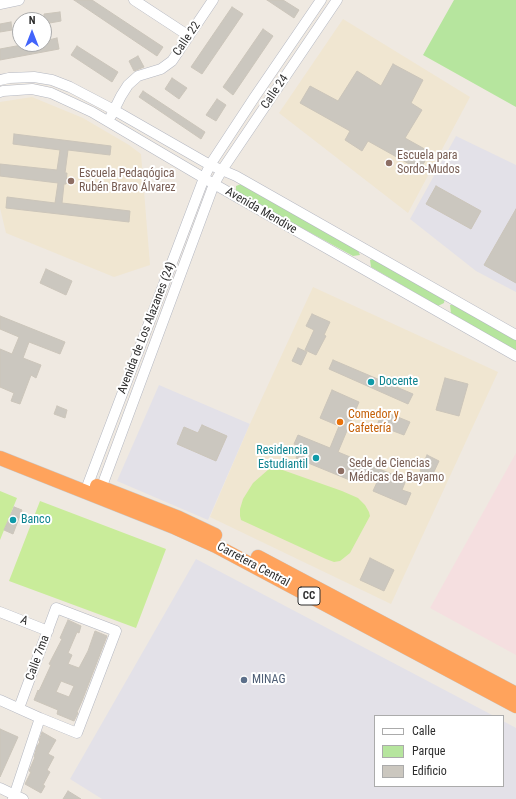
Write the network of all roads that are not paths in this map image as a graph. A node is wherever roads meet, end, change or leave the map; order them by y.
1 (19, 0) edge
2 (134, 0) edge
3 (213, 0) edge
4 (321, 0) edge
5 (337, 0) edge
6 (0, 4) edge
7 (189, 36) junction
8 (0, 80) edge
9 (0, 92) edge
10 (114, 110) junction
11 (108, 122) junction
12 (210, 165) junction
13 (222, 170) junction
14 (204, 178) junction
15 (214, 184) junction
16 (516, 335) edge
17 (516, 356) edge
18 (0, 448) edge
19 (0, 458) edge
20 (93, 490) junction
21 (0, 612) edge
22 (48, 631) junction
23 (516, 694) edge
24 (0, 700) edge
25 (516, 706) edge
26 (19, 708) junction
27 (40, 718) junction
28 (0, 788) edge
29 (16, 797) edge

1 - 6 street
2 - 7 street
3 - 7 street, Calle 22
4 - 12 street, Calle 24
5 - 13 street, Calle 24
7 - 10 street, Calle 22
8 - 10 street, Avenida Mendive
9 - 11 street, Avenida Mendive
10 - 11 street, Calle 22
10 - 12 street, Avenida Mendive
11 - 14 street, Avenida Mendive
12 - 13 street, Avenida Mendive
12 - 14 street, Avenida de Los Alazanes (24)
13 - 15 street, Calle 24
13 - 16 street, Avenida Mendive
14 - 15 street, Avenida Mendive
14 - 20 street, Avenida de Los Alazanes (24)
15 - 17 street, Avenida Mendive
15 - 20 street, Avenida de Los Alazanes (24)
18 - 20 highway, Carretera Central / CC
19 - 20 highway, Carretera Central / CC
20 - 23 highway, Carretera Central / CC
20 - 25 highway, Carretera Central / CC
21 - 22 street, A
22 - 26 street, Calle 7ma
22 - 27 street, Calle 7ma
24 - 26 street
26 - 27 street
27 - 29 street
28 - 29 street

